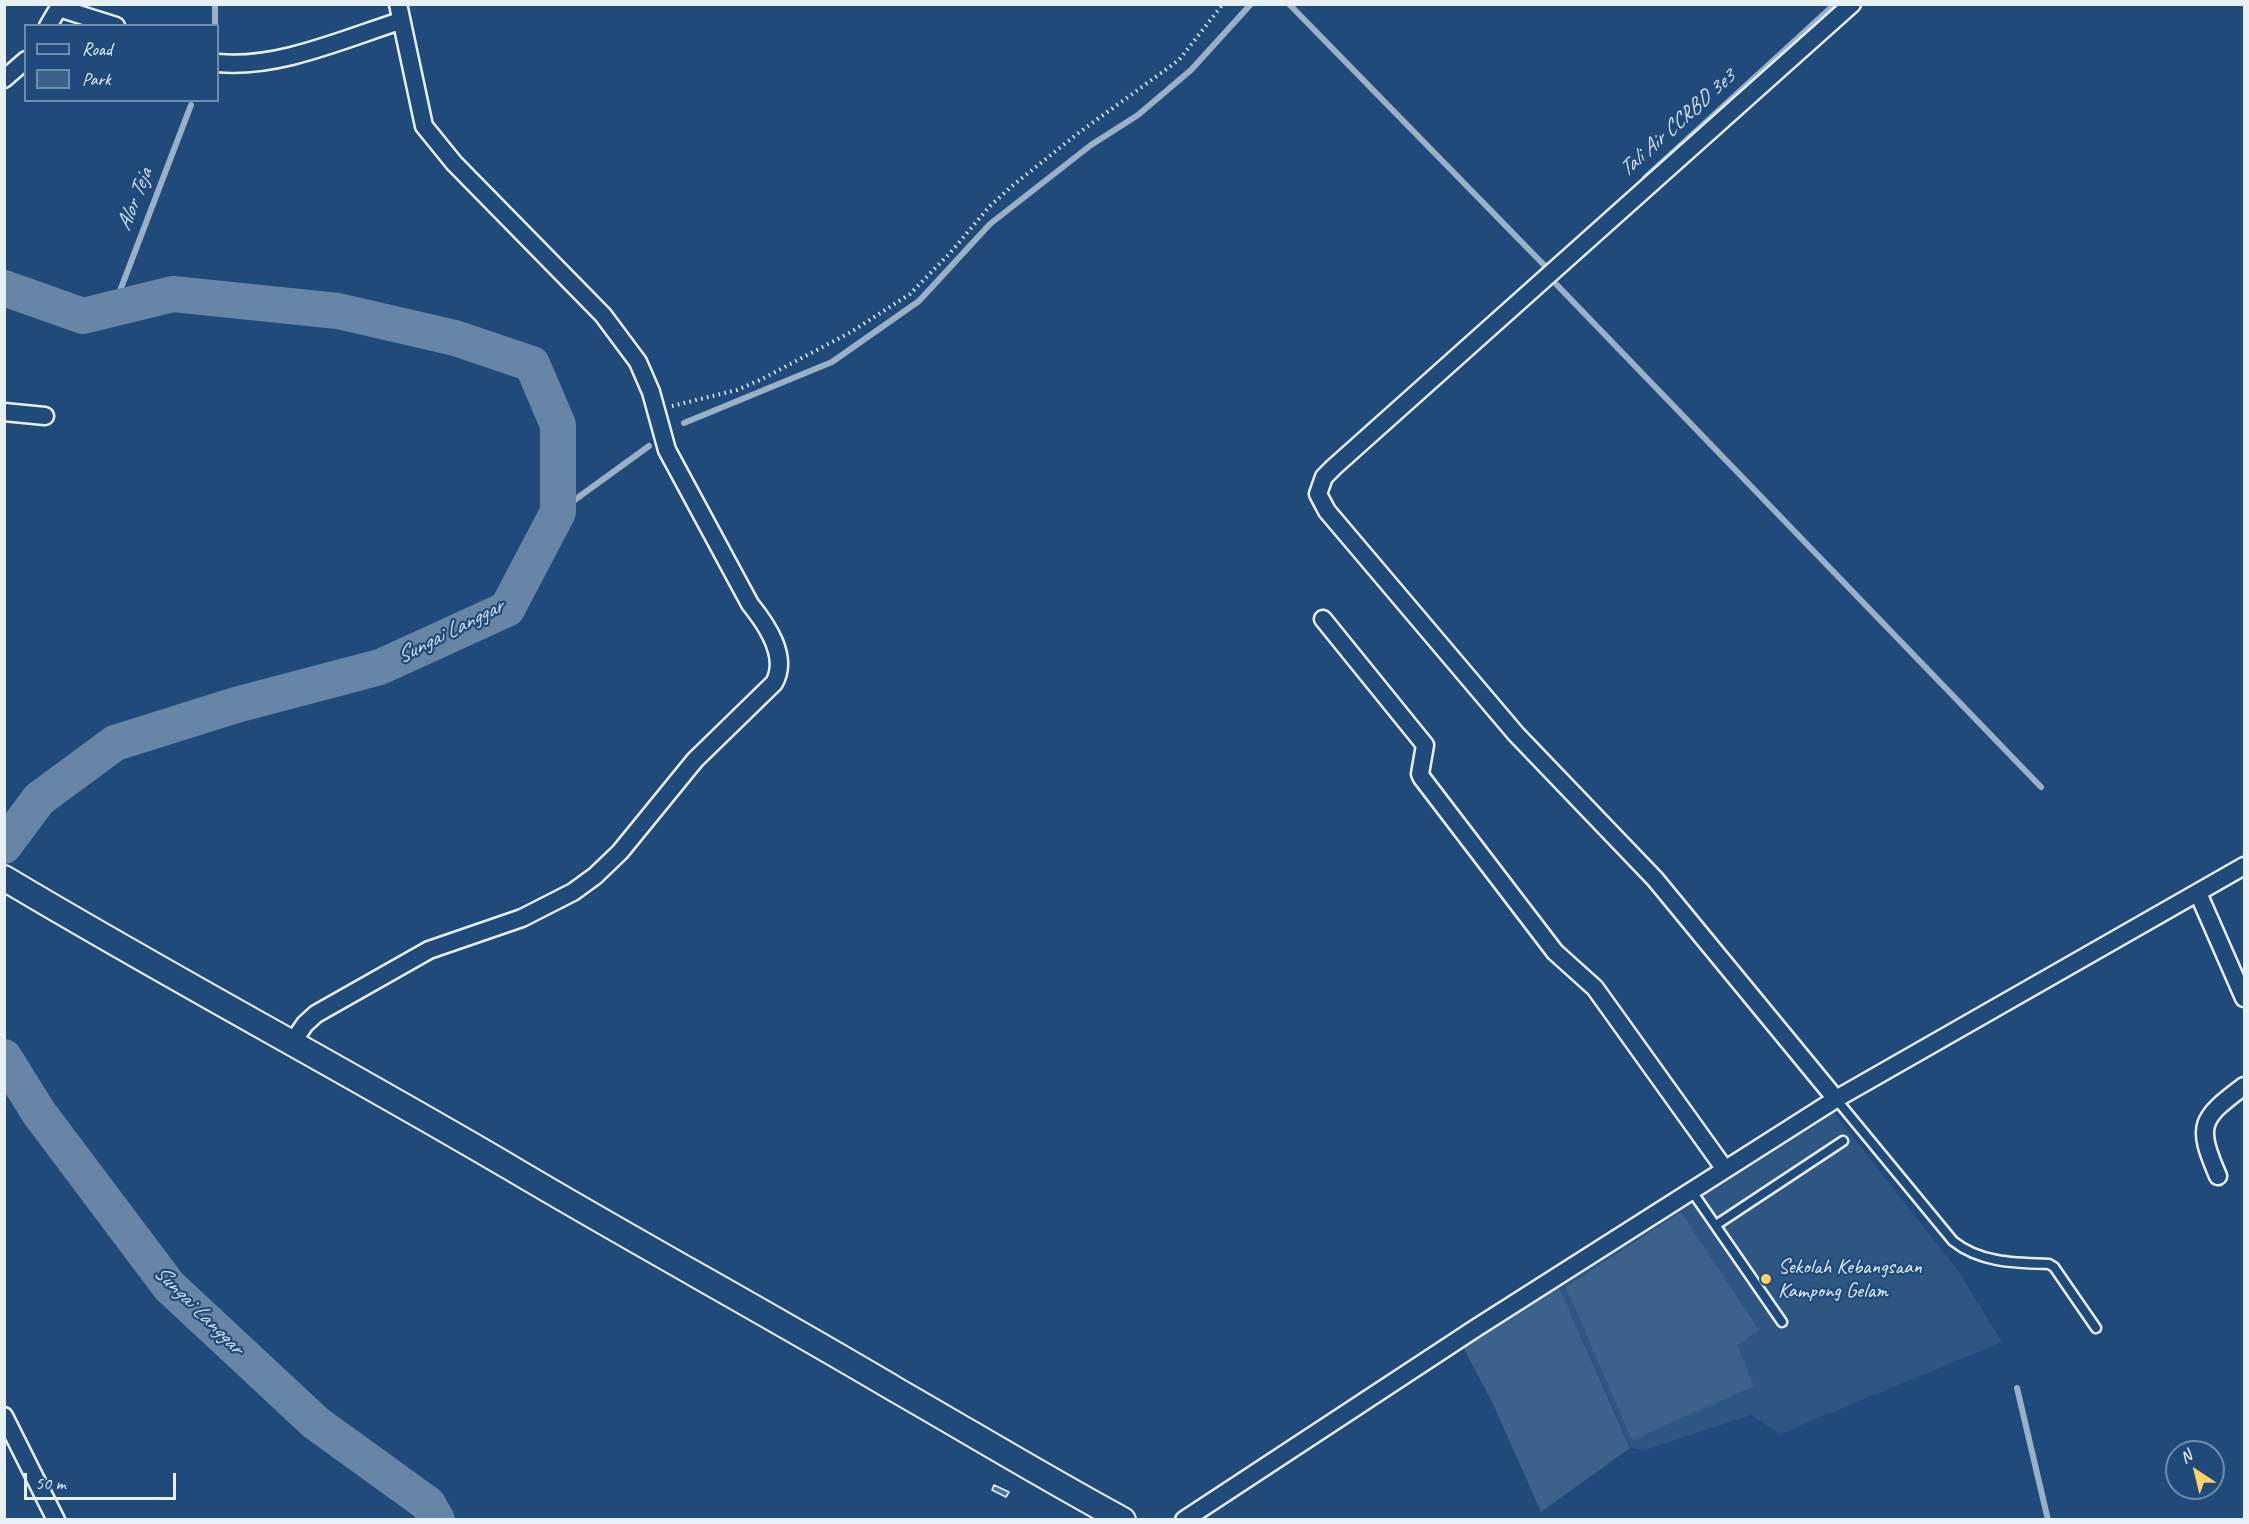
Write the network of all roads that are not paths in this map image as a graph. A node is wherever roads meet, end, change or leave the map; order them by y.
1 (1852, 4) edge
2 (60, 6) edge
3 (399, 13) edge
4 (49, 24) edge
5 (110, 24) edge
6 (24, 62) edge
7 (219, 63) edge
8 (4, 79) edge
9 (4, 412) edge
10 (45, 416) dead end
11 (1323, 619) dead end
12 (2244, 866) edge
13 (11, 882) edge
14 (2198, 893) junction
15 (2244, 998) edge
16 (292, 1043) junction
17 (2244, 1086) edge
18 (1836, 1098) junction
19 (1843, 1141) dead end
20 (1724, 1168) junction
21 (2218, 1176) dead end
22 (1691, 1190) junction
23 (1716, 1225) junction
24 (1782, 1322) dead end
25 (2096, 1328) dead end
26 (4, 1416) edge
27 (56, 1520) edge
28 (1123, 1520) edge
29 (1184, 1520) edge

1 - 18 street
2 - 4 street
2 - 5 street
3 - 7 street
3 - 16 street
6 - 8 street
9 - 10 street
11 - 20 street
12 - 14 street
13 - 16 main road
14 - 15 street
14 - 18 street
16 - 28 main road
17 - 21 street
18 - 20 street
18 - 25 lane
19 - 23 lane
20 - 22 street
22 - 23 lane
22 - 29 street
23 - 24 lane
26 - 27 street

